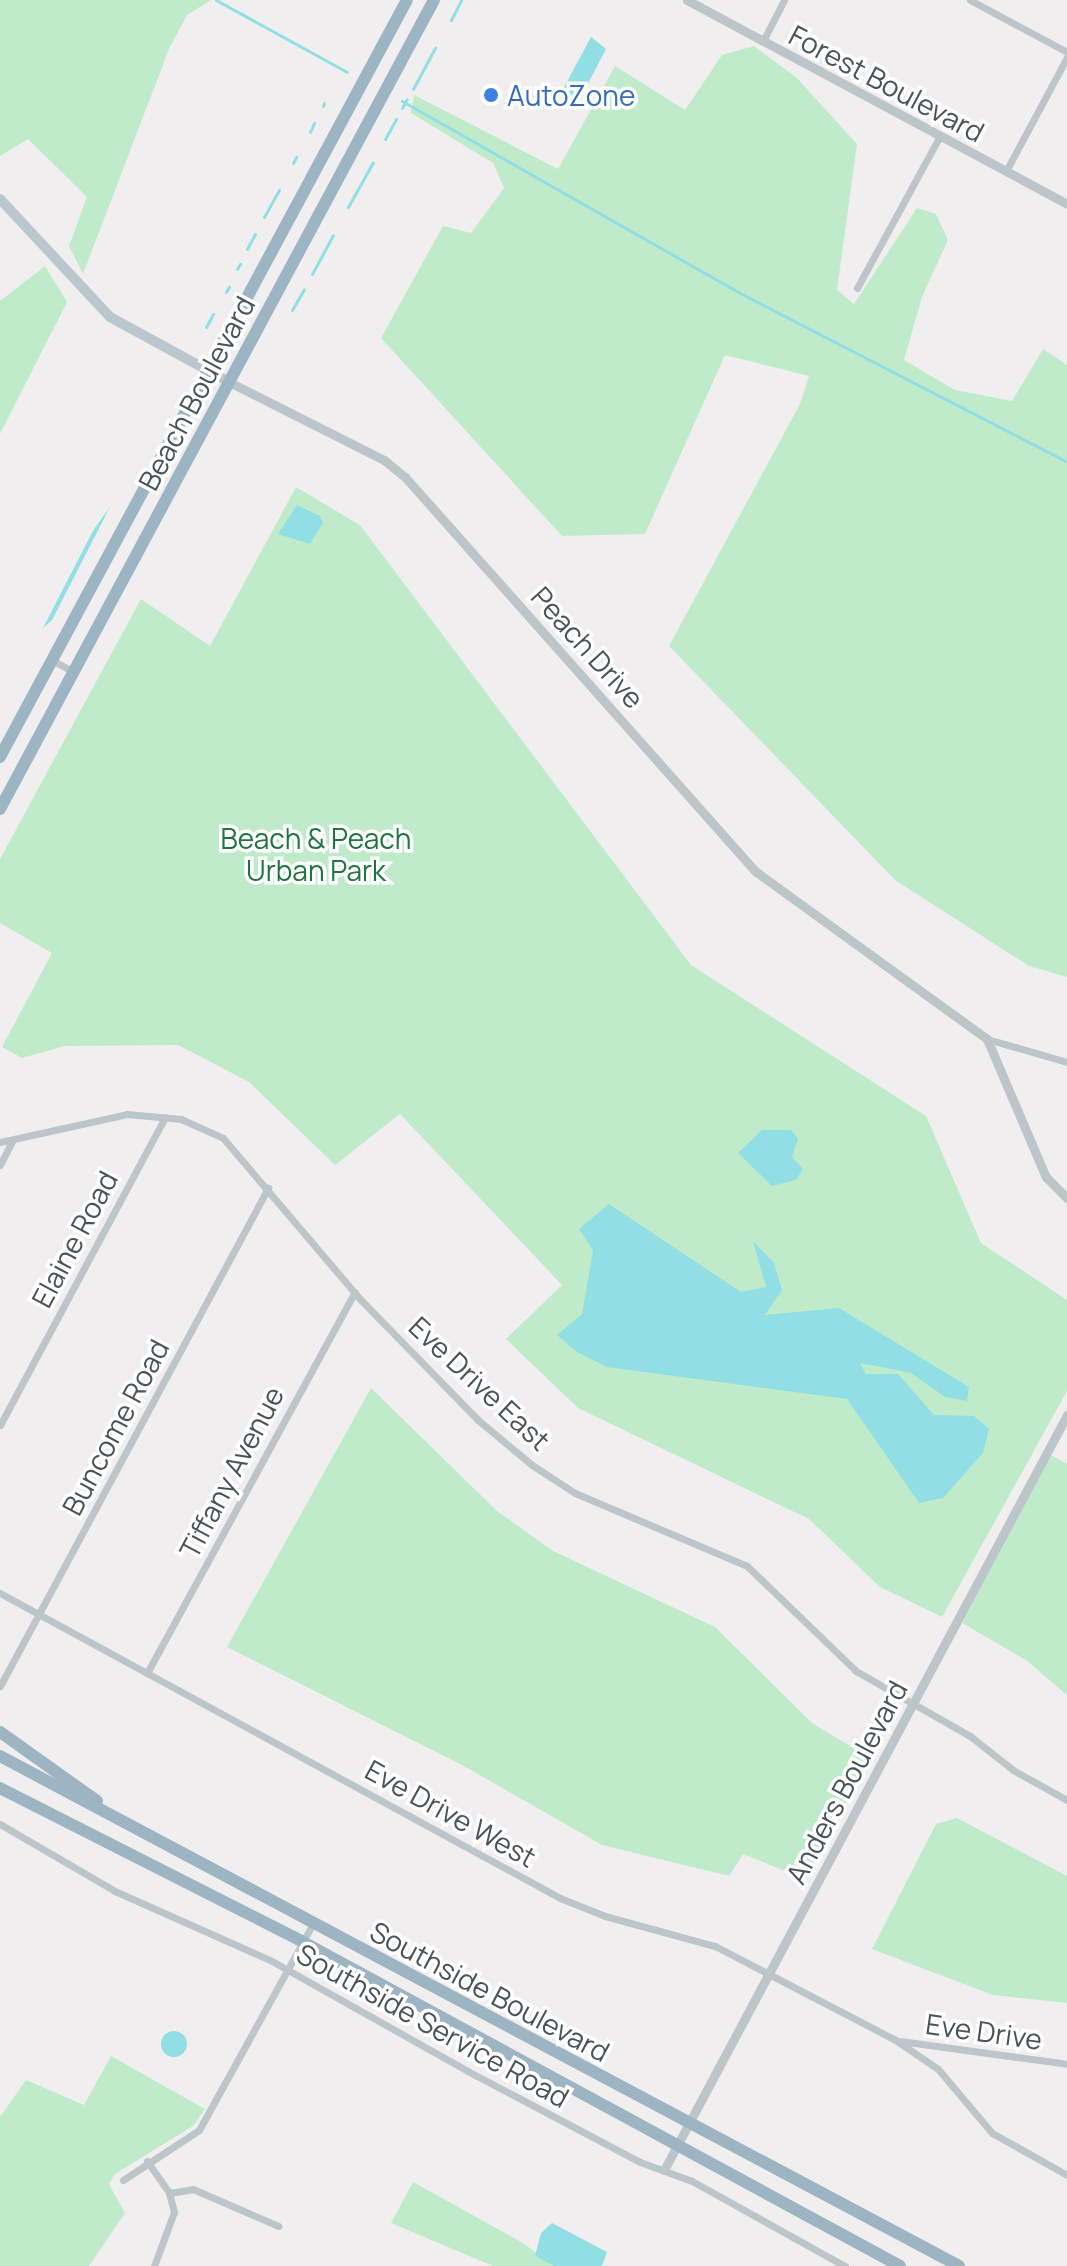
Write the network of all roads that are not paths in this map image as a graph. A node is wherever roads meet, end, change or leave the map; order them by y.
1 (407, 0) edge
2 (434, 0) edge
3 (687, 0) edge
4 (784, 0) edge
5 (970, 0) edge
6 (763, 41) junction
7 (1067, 54) edge
8 (940, 136) junction
9 (1006, 171) junction
10 (0, 199) edge
11 (1067, 204) edge
12 (857, 288) dead end
13 (208, 371) junction
14 (229, 382) junction
15 (52, 660) junction
16 (74, 672) junction
17 (0, 757) edge
18 (0, 809) edge
19 (987, 1039) junction
20 (1067, 1062) edge
21 (165, 1117) junction
22 (13, 1140) junction
23 (0, 1142) edge
24 (0, 1165) edge
25 (268, 1188) junction
26 (1067, 1198) edge
27 (355, 1292) junction
28 (1067, 1415) edge
29 (0, 1425) edge
30 (0, 1593) edge
31 (39, 1615) junction
32 (147, 1673) junction
33 (0, 1686) edge
34 (912, 1704) junction
35 (0, 1732) edge
36 (0, 1756) edge
37 (0, 1788) edge
38 (1067, 1800) edge
39 (0, 1824) edge
40 (142, 1833) junction
41 (312, 1925) junction
42 (303, 1942) junction
43 (286, 1970) junction
44 (768, 1974) junction
45 (894, 2039) junction
46 (1067, 2064) edge
47 (688, 2122) junction
48 (677, 2144) junction
49 (147, 2161) junction
50 (664, 2170) junction
51 (1067, 2175) edge
52 (123, 2180) dead end
53 (169, 2193) junction
54 (278, 2226) dead end
55 (154, 2266) edge
56 (845, 2266) edge
57 (900, 2266) edge
58 (959, 2266) edge

1 - 13 highway
2 - 14 highway, Beach Boulevard
3 - 6 street, Forest Boulevard
4 - 6 street
5 - 7 street
6 - 8 street, Forest Boulevard
7 - 9 street
8 - 9 street, Forest Boulevard
8 - 12 street
9 - 11 street, Forest Boulevard
10 - 13 main road, Peach Drive
13 - 14 main road, Peach Drive
13 - 15 highway
14 - 16 highway, Beach Boulevard
14 - 19 street, Peach Drive
15 - 16 street
15 - 17 highway
16 - 18 highway, Beach Boulevard
19 - 20 street
19 - 26 street
21 - 22 street, Eve Drive East
21 - 25 street, Eve Drive East
21 - 29 street, Elaine Road
22 - 23 street, Eve Drive East
22 - 24 street
25 - 27 street, Eve Drive East
25 - 31 street, Buncome Road
27 - 32 street, Tiffany Avenue
27 - 34 street, Eve Drive East
28 - 34 street, Anders Boulevard
30 - 31 street, Eve Drive West
31 - 32 street, Eve Drive West
31 - 33 street, Buncome Road
32 - 44 street, Eve Drive West
34 - 38 street, Eve Drive East
34 - 44 street, Anders Boulevard
35 - 40 highway
36 - 40 highway, Southside Boulevard
37 - 42 highway, Southside Boulevard
39 - 43 street, Southside Service Road
40 - 41 highway, Southside Boulevard
41 - 42 street
41 - 47 highway, Southside Boulevard
42 - 43 street
42 - 48 highway, Southside Boulevard
43 - 49 street
43 - 50 street, Southside Service Road
44 - 45 street, Eve Drive West
44 - 47 street, Anders Boulevard
45 - 46 street, Eve Drive
45 - 51 street
47 - 48 street, Anders Boulevard
47 - 58 highway, Southside Boulevard
48 - 50 street, Anders Boulevard
48 - 57 highway, Southside Boulevard
49 - 52 street
49 - 53 street
50 - 56 street, Southside Service Road
53 - 54 street
53 - 55 street

